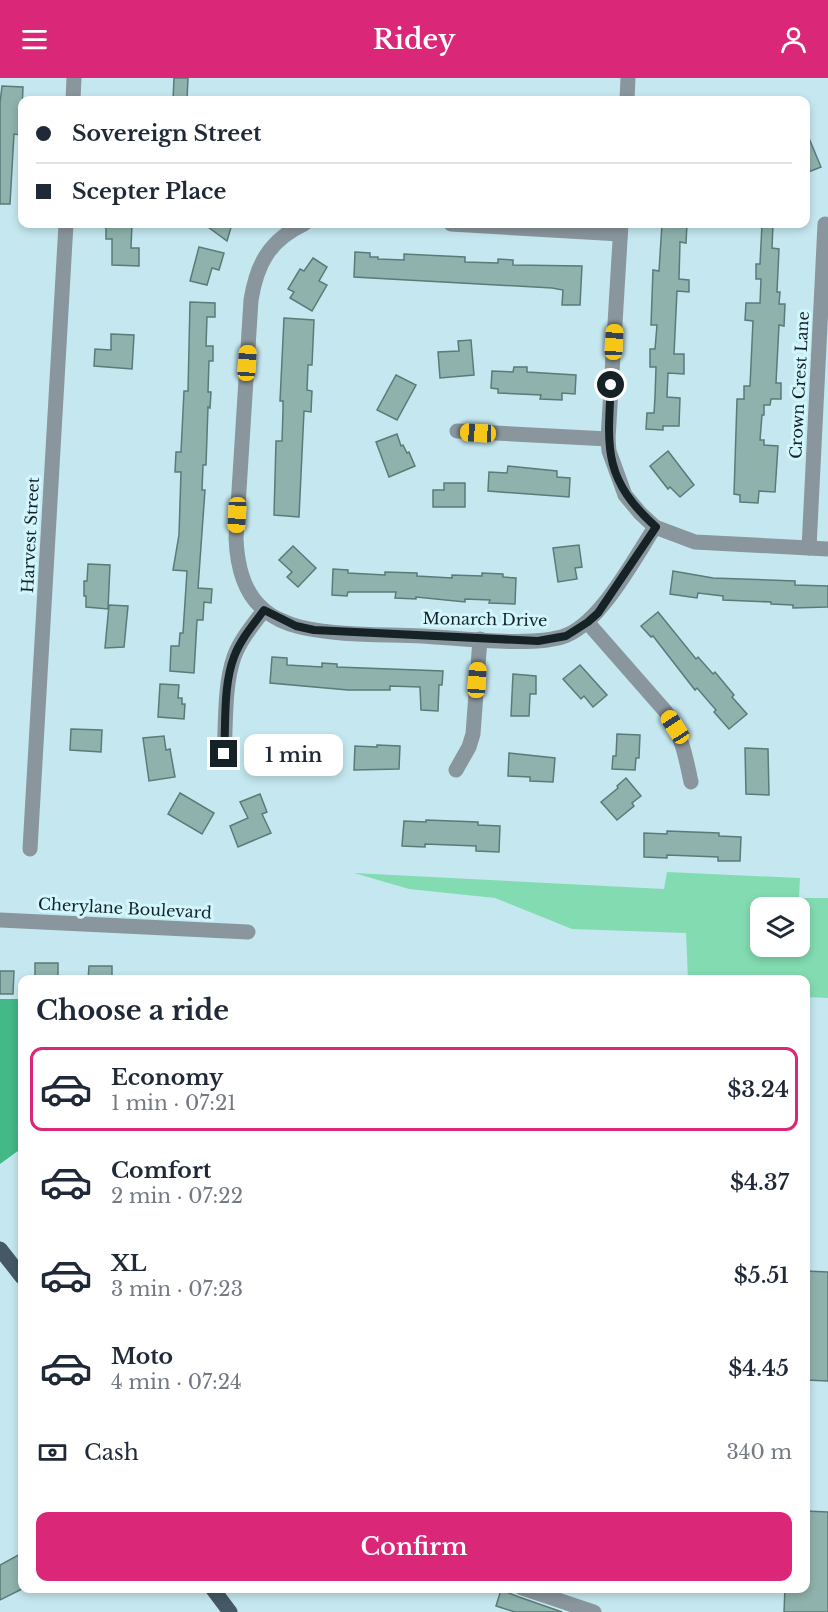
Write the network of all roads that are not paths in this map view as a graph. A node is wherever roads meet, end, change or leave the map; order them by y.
1 (74, 78) edge
2 (628, 78) edge
3 (73, 96) edge
4 (627, 96) edge
5 (825, 224) dead end
6 (66, 228) edge
7 (295, 228) edge
8 (586, 228) edge
9 (620, 229) edge
10 (457, 431) dead end
11 (608, 439) junction
12 (656, 527) junction
13 (808, 548) junction
14 (828, 549) edge
15 (264, 610) junction
16 (588, 622) junction
17 (480, 639) junction
18 (224, 754) dead end
19 (456, 770) dead end
20 (691, 782) dead end
21 (30, 849) dead end
22 (0, 920) edge
23 (248, 932) dead end
24 (0, 1249) edge
25 (18, 1272) edge
26 (216, 1593) edge
27 (537, 1593) edge
28 (230, 1612) edge
29 (594, 1612) edge

1 - 3 street
2 - 4 street
5 - 13 street, Crown Crest Lane
6 - 21 street, Harvest Street
7 - 15 street
8 - 9 street
9 - 11 street
10 - 11 street
11 - 12 street
12 - 13 street
12 - 16 street, Monarch Drive
13 - 14 street
15 - 17 street, Monarch Drive
15 - 18 street
16 - 17 street, Monarch Drive
16 - 20 street
17 - 19 street
22 - 23 street, Cherylane Boulevard
24 - 25 main road
26 - 28 main road
27 - 29 street

